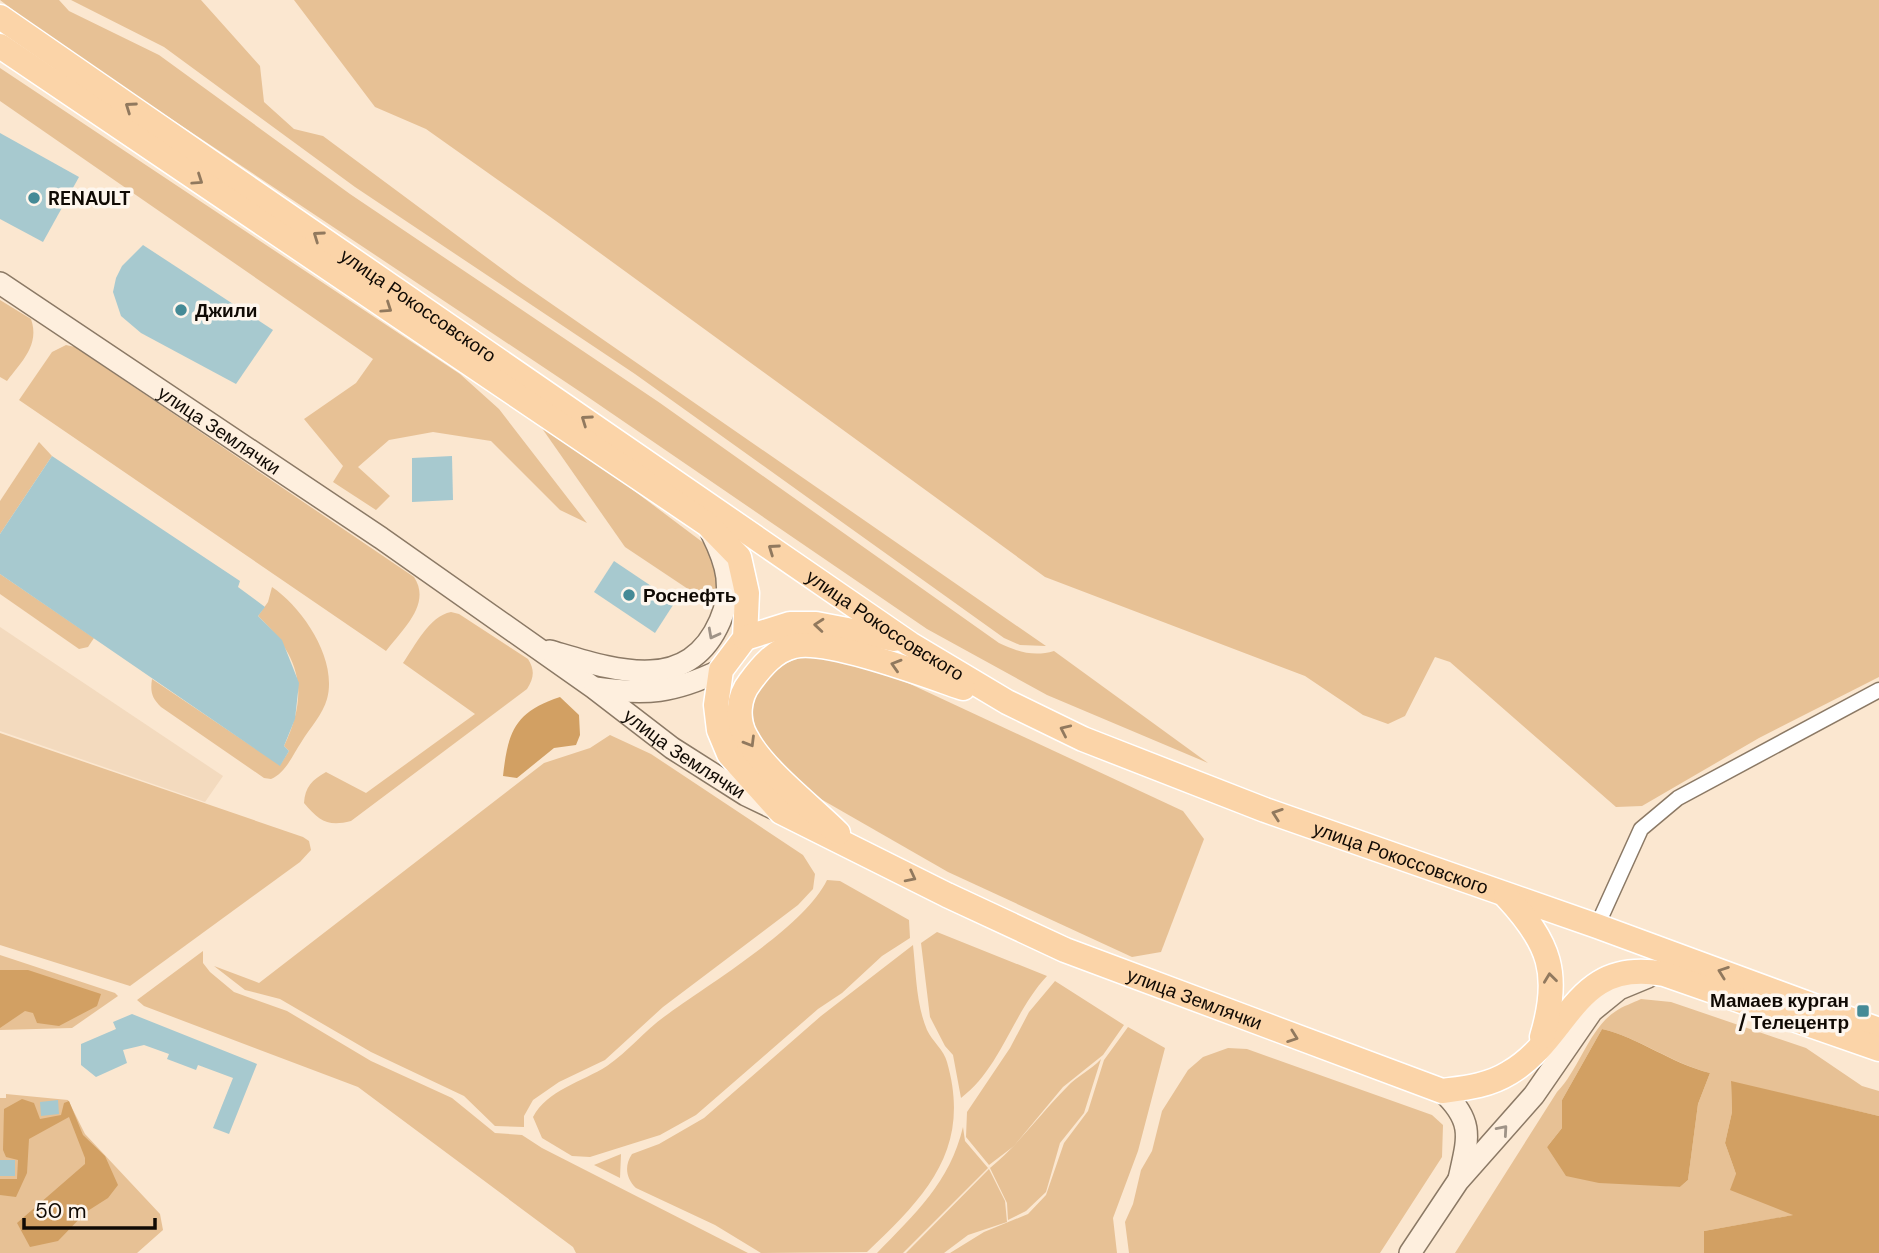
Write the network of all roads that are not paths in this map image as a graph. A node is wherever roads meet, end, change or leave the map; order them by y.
1 (0, 17) edge
2 (0, 46) edge
3 (0, 282) edge
4 (707, 524) junction
5 (744, 638) junction
6 (910, 643) junction
7 (532, 646) junction
8 (721, 670) junction
9 (594, 688) junction
10 (1879, 690) edge
11 (1007, 702) junction
12 (782, 812) junction
13 (850, 845) junction
14 (1503, 893) junction
15 (1597, 926) junction
16 (1664, 974) junction
17 (1879, 1030) edge
18 (1540, 1044) junction
19 (1879, 1048) edge
20 (1442, 1091) junction
21 (1458, 1181) junction
22 (1410, 1253) edge

6 -> 1 highway, улица Рокоссовского
2 -> 4 highway, улица Рокоссовского
3 - 7 main road, улица Землячки
4 - 5 highway, улица Рокоссовского
4 -> 7 main road
6 -> 5 highway
5 - 8 highway
6 - 11 highway, улица Рокоссовского
7 - 9 main road, улица Землячки
8 - 9 main road
8 - 12 highway
9 - 12 main road, улица Землячки
10 - 15 street
11 -> 13 highway
14 -> 11 highway, улица Рокоссовского
12 - 13 highway, улица Землячки
13 -> 20 highway, улица Землячки
14 - 15 highway, улица Рокоссовского
18 -> 14 highway
17 -> 15 highway, улица Рокоссовского
16 - 18 highway
16 - 19 highway
21 -> 16 main road
18 - 20 highway
20 - 21 main road
21 - 22 main road

